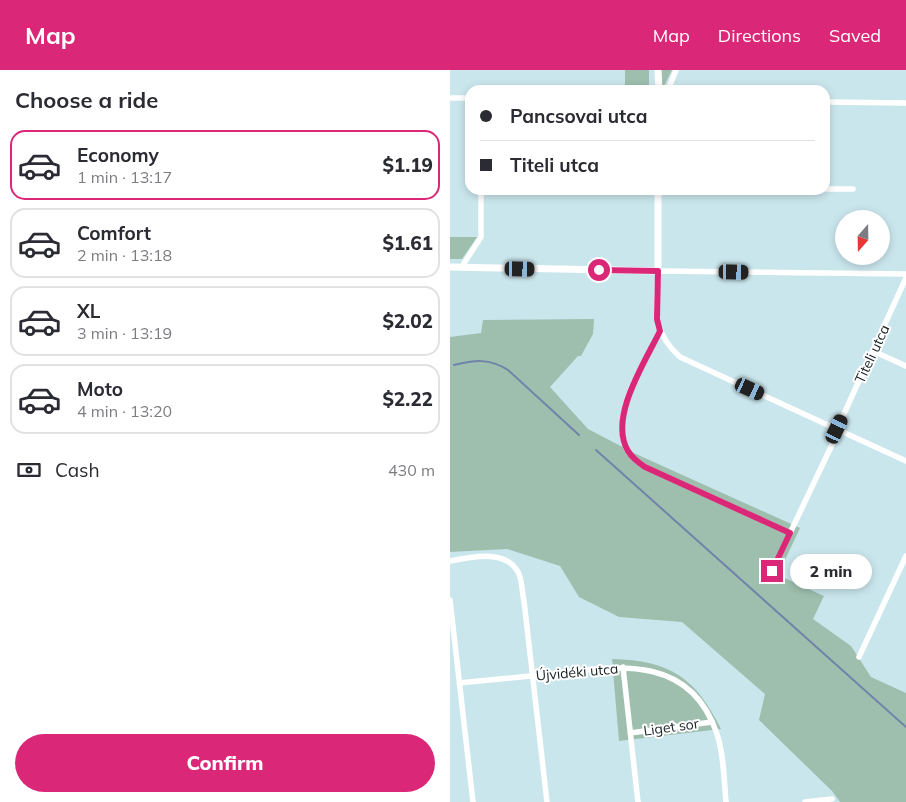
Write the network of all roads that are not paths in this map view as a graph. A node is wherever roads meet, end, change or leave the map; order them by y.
1 (658, 70) edge
2 (676, 70) edge
3 (659, 85) edge
4 (670, 85) edge
5 (450, 98) edge
6 (465, 98) edge
7 (830, 102) edge
8 (906, 103) edge
9 (830, 189) edge
10 (853, 189) dead end
11 (481, 195) edge
12 (658, 195) edge
13 (450, 267) edge
14 (461, 268) junction
15 (658, 271) junction
16 (906, 274) edge
17 (906, 278) edge
18 (660, 331) junction
19 (873, 351) junction
20 (906, 366) edge
21 (838, 430) junction
22 (906, 461) edge
23 (790, 533) junction
24 (906, 556) edge
25 (450, 561) edge
26 (772, 571) dead end
27 (450, 600) edge
28 (859, 657) dead end
29 (623, 668) junction
30 (533, 676) junction
31 (459, 683) junction
32 (712, 722) junction
33 (630, 733) junction
34 (832, 799) dead end
35 (473, 802) edge
36 (547, 802) edge
37 (638, 802) edge
38 (726, 802) edge
39 (805, 802) edge

1 - 3 street
2 - 4 street
5 - 6 street
7 - 8 street
9 - 10 street
11 - 14 street
12 - 15 street
13 - 14 street
14 - 15 street
15 - 16 street
15 - 18 street
17 - 19 street, Titeli utca
18 - 21 street
18 - 23 street
19 - 20 street
19 - 21 street, Titeli utca
21 - 22 street
21 - 23 street, Titeli utca
23 - 26 street, Titeli utca
24 - 28 street
25 - 30 street
27 - 31 street
29 - 30 street, Újvidéki utca
29 - 32 street, Újvidéki utca
29 - 33 street
30 - 31 street, Újvidéki utca
30 - 36 street
31 - 35 street
32 - 33 street, Liget sor
32 - 38 street, Újvidéki utca
33 - 37 street
34 - 39 street

